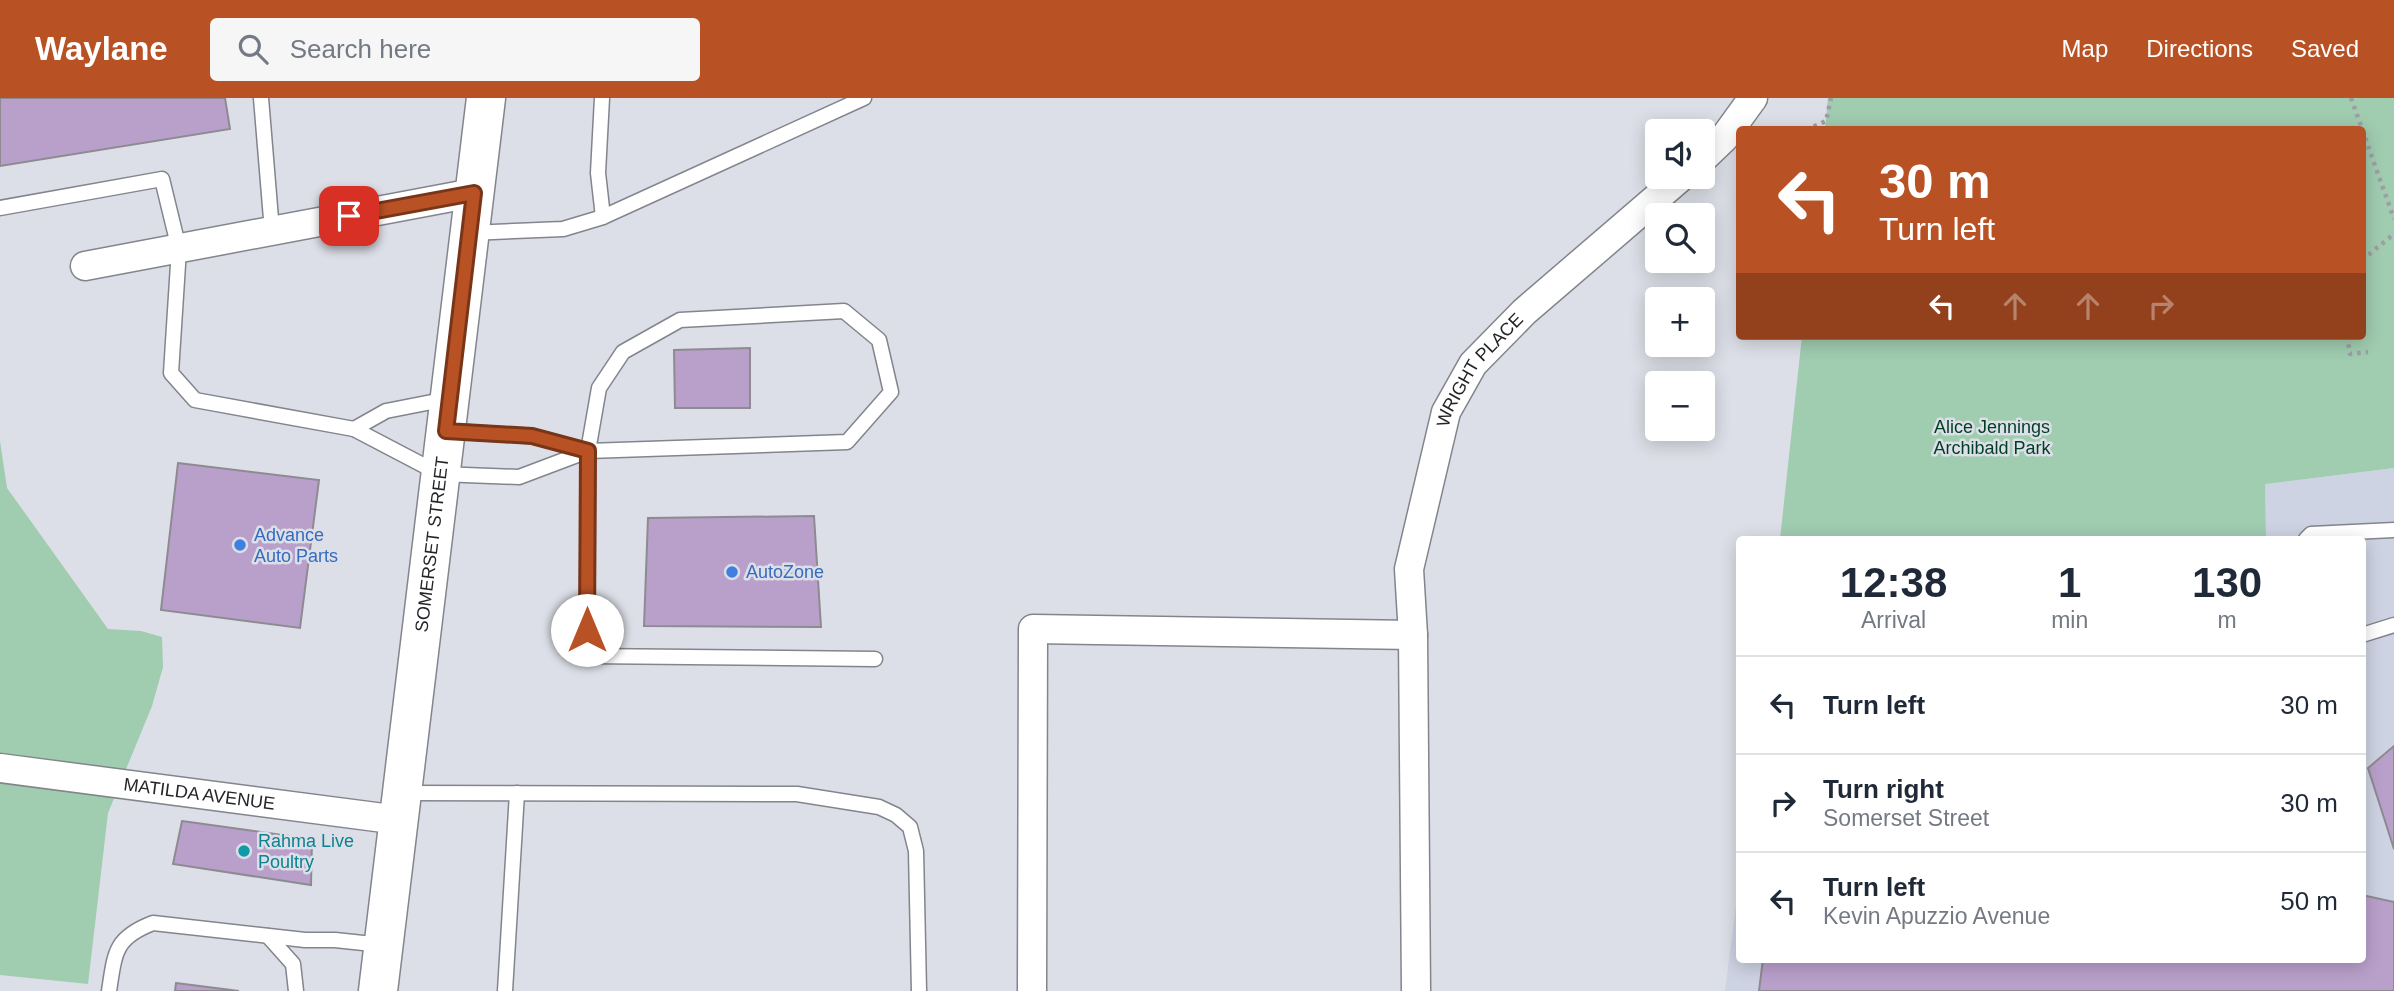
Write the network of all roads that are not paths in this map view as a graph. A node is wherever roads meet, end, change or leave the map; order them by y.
1 (486, 98) edge
2 (602, 98) edge
3 (864, 98) edge
4 (1753, 98) edge
5 (261, 102) edge
6 (1715, 147) edge
7 (1667, 189) edge
8 (474, 193) junction
9 (0, 208) edge
10 (603, 217) junction
11 (272, 231) junction
12 (469, 233) junction
13 (179, 248) junction
14 (85, 266) dead end
15 (447, 415) junction
16 (354, 429) junction
17 (588, 451) junction
18 (440, 474) junction
19 (2394, 530) edge
20 (2309, 536) edge
21 (2394, 625) edge
22 (2366, 634) edge
23 (1413, 635) junction
24 (875, 659) dead end
25 (0, 768) edge
26 (517, 793) junction
27 (401, 806) junction
28 (268, 936) junction
29 (383, 946) junction
30 (109, 991) edge
31 (296, 991) edge
32 (378, 991) edge
33 (505, 991) edge
34 (919, 991) edge
35 (1032, 991) edge
36 (1416, 991) edge

1 - 8 main road, SOMERSET STREET
2 - 10 lane
3 - 10 lane
4 - 6 street
5 - 11 lane
7 - 23 street, WRIGHT PLACE
8 - 11 street
8 - 12 main road, SOMERSET STREET
9 - 13 lane
10 - 12 lane
11 - 13 street
12 - 15 main road, SOMERSET STREET
13 - 14 street
13 - 16 lane
15 - 16 lane
15 - 17 lane
15 - 18 main road, SOMERSET STREET
16 - 18 lane
17 - 17 lane
17 - 18 lane
17 - 24 lane
18 - 27 main road, SOMERSET STREET
19 - 20 lane
21 - 22 lane
23 - 35 street
23 - 36 street, WRIGHT PLACE
25 - 27 street, MATILDA AVENUE
26 - 27 lane
26 - 33 lane
26 - 34 lane
27 - 29 main road, SOMERSET STREET
28 - 29 lane
28 - 30 lane
28 - 31 lane
29 - 32 main road, SOMERSET STREET

